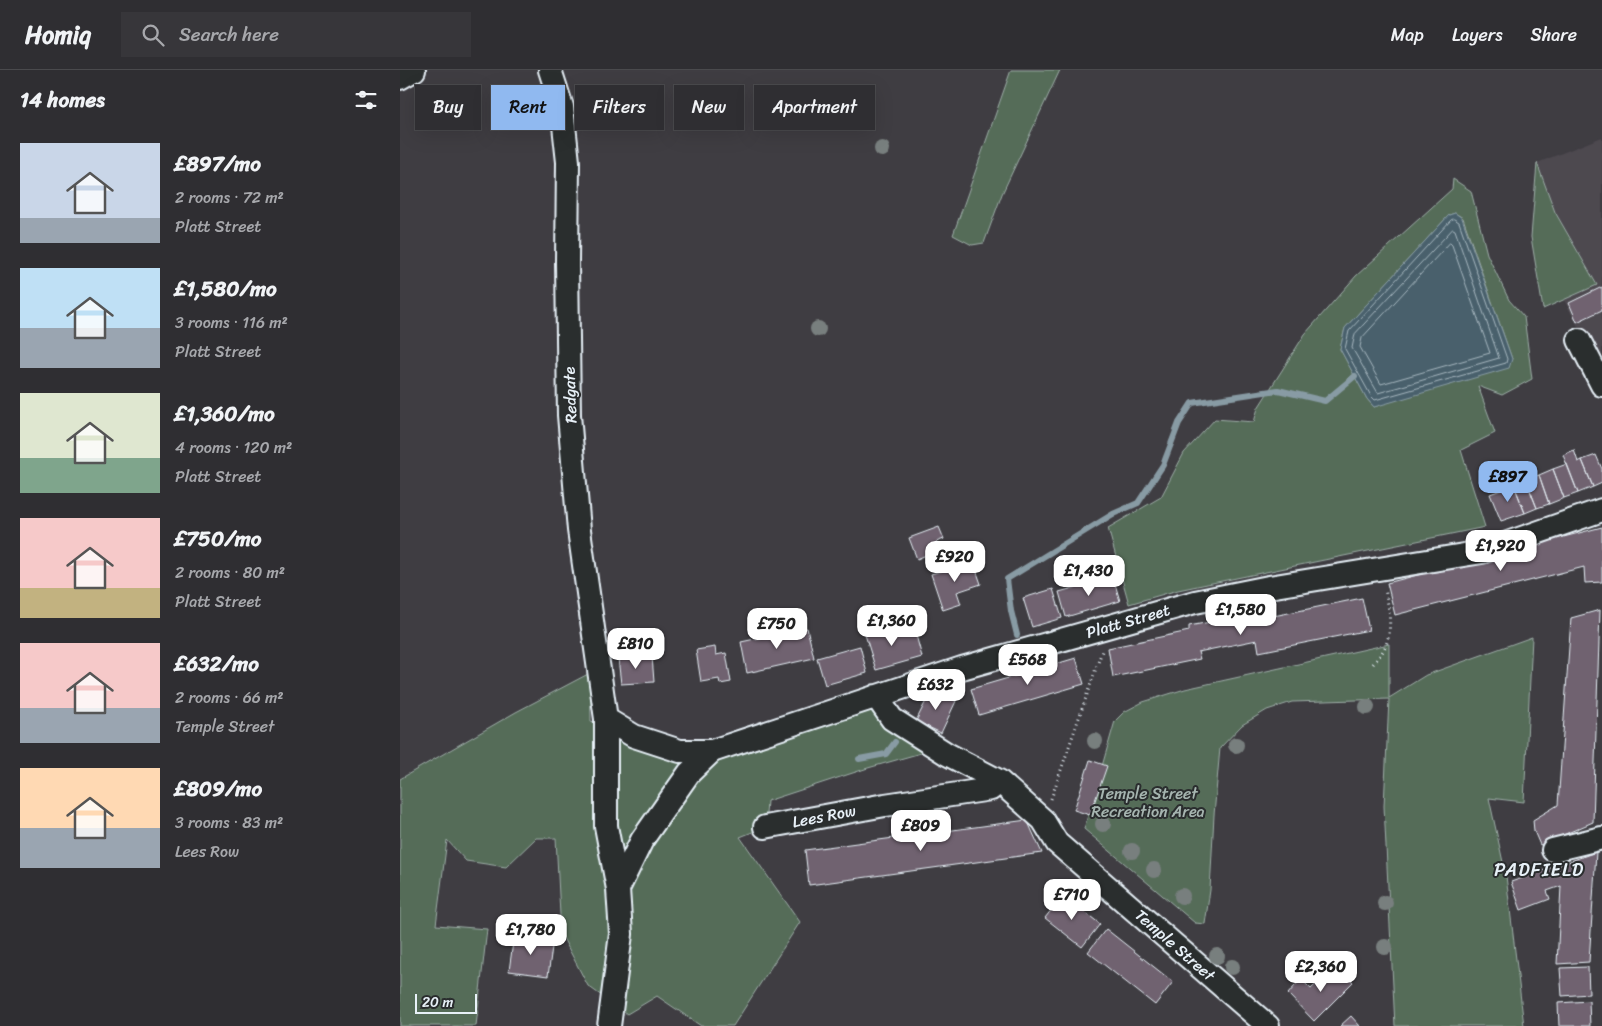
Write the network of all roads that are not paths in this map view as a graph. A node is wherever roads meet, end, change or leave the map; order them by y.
1 (550, 70) edge
2 (1580, 340) dead end
3 (1602, 385) edge
4 (1602, 510) edge
5 (876, 696) junction
6 (606, 719) junction
7 (712, 751) junction
8 (999, 781) junction
9 (765, 827) dead end
10 (1602, 838) edge
11 (1553, 850) dead end
12 (618, 889) junction
13 (609, 1026) edge
14 (1268, 1026) edge

1 - 6 street, Redgate
2 - 3 street
4 - 5 street, Platt Street
5 - 7 street, Platt Street
5 - 8 street, Temple Street
6 - 7 street, Platt Street
6 - 12 street, Redgate
7 - 12 street
8 - 9 street, Lees Row
8 - 14 street, Temple Street
10 - 11 street
12 - 13 street, Redgate

